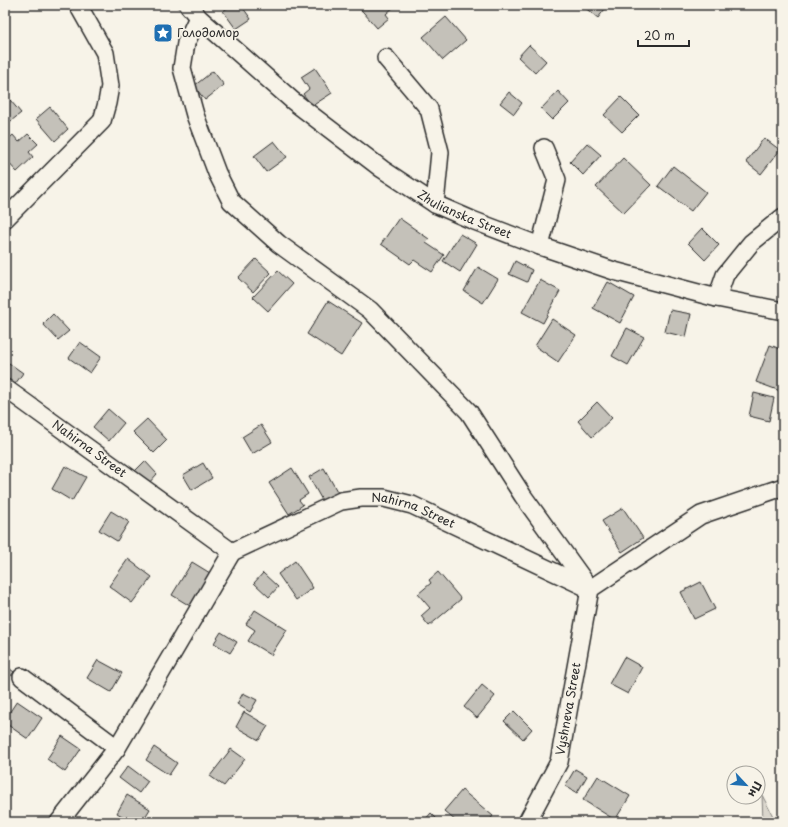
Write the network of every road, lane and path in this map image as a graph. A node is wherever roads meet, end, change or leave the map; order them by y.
1 (78, 5) edge
2 (193, 11) edge
3 (386, 58) dead end
4 (544, 148) dead end
5 (435, 204) junction
6 (783, 217) edge
7 (5, 219) edge
8 (540, 246) junction
9 (717, 298) junction
10 (783, 311) edge
11 (5, 388) edge
12 (783, 487) edge
13 (232, 552) junction
14 (590, 589) junction
15 (22, 677) dead end
16 (117, 748) junction
17 (59, 822) edge
18 (527, 822) edge

1 - 7 street
2 - 5 street, Zhulianska Street
2 - 14 street, Zhulianska Street
3 - 5 street
4 - 8 street
5 - 8 street, Zhulianska Street
6 - 9 street
8 - 9 street, Zhulianska Street
9 - 10 street, Zhulianska Street
11 - 13 street, Nahirna Street
12 - 14 street
13 - 14 street, Nahirna Street
13 - 16 street
14 - 18 street, Vyshneva Street
15 - 16 street
16 - 17 street

